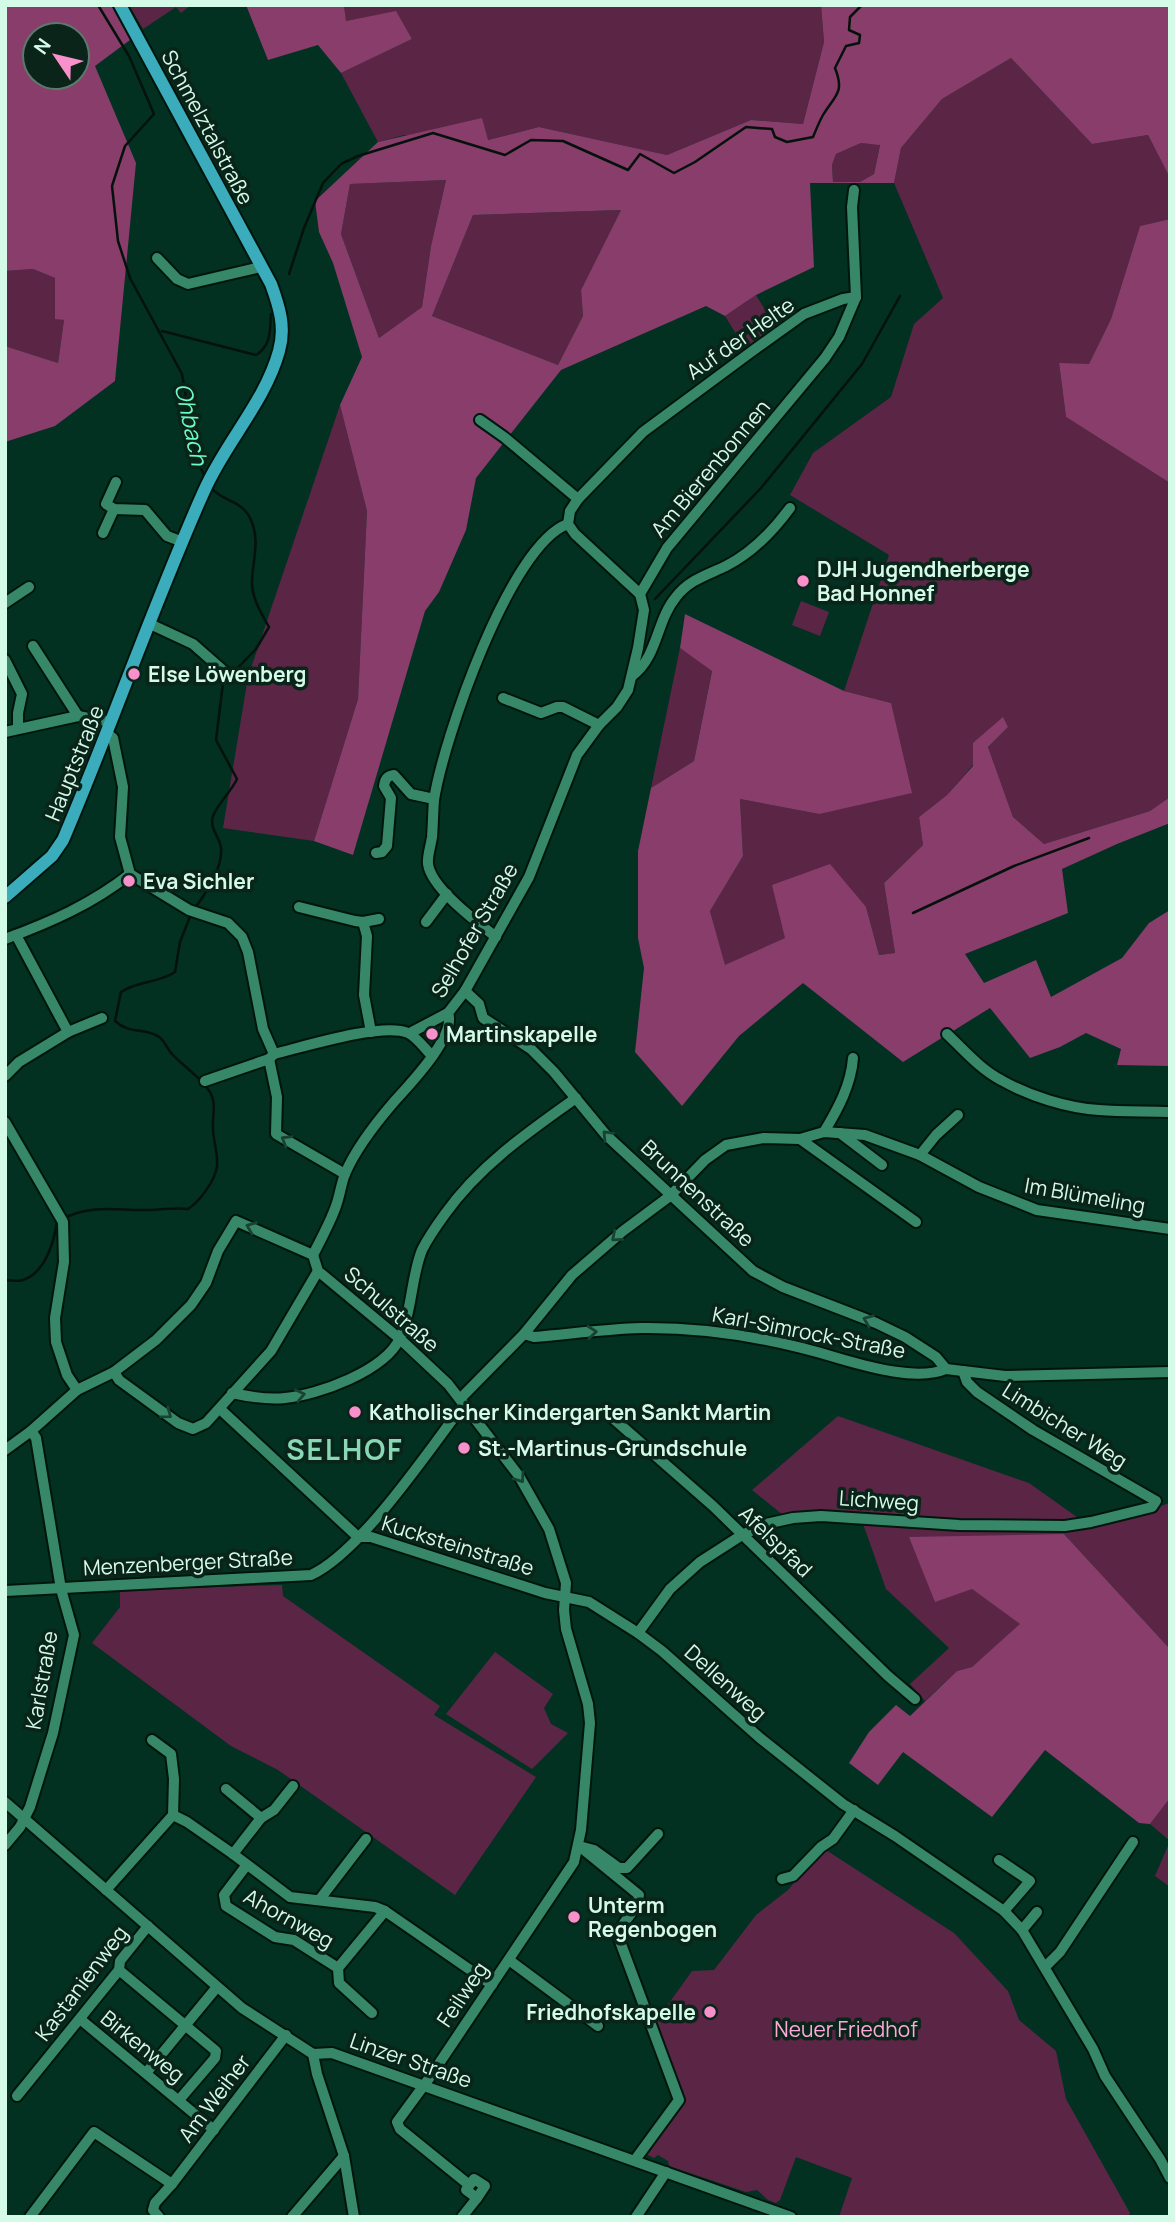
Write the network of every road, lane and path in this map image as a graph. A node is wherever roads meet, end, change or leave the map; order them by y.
1 (120, 5) edge
2 (854, 190) dead end
3 (157, 258) dead end
4 (261, 267) junction
5 (856, 297) junction
6 (270, 374) joint
7 (480, 420) dead end
8 (116, 482) dead end
9 (578, 499) junction
10 (790, 508) dead end
11 (114, 509) junction
12 (568, 524) junction
13 (103, 533) dead end
14 (183, 542) junction
15 (29, 587) dead end
16 (640, 594) junction
17 (5, 603) edge
18 (150, 624) junction
19 (33, 646) dead end
20 (5, 660) edge
21 (226, 673) dead end
22 (632, 676) junction
23 (503, 698) dead end
24 (78, 716) junction
25 (599, 725) junction
26 (18, 728) junction
27 (109, 728) junction
28 (5, 732) edge
29 (434, 799) junction
30 (376, 853) dead end
31 (130, 874) junction
32 (447, 894) junction
33 (5, 897) edge
34 (299, 907) dead end
35 (379, 919) dead end
36 (363, 922) junction
37 (426, 922) dead end
38 (10, 937) edge
39 (496, 937) junction
40 (465, 991) junction
41 (448, 1013) junction
42 (102, 1018) dead end
43 (68, 1032) junction
44 (371, 1032) junction
45 (410, 1033) junction
46 (947, 1034) dead end
47 (272, 1056) junction
48 (432, 1056) junction
49 (853, 1058) dead end
50 (5, 1076) edge
51 (205, 1081) dead end
52 (576, 1098) junction
53 (1170, 1112) edge
54 (958, 1115) dead end
55 (5, 1122) edge
56 (824, 1132) junction
57 (838, 1132) junction
58 (800, 1139) junction
59 (920, 1155) junction
60 (881, 1165) dead end
61 (345, 1174) junction
62 (670, 1196) junction
63 (916, 1223) dead end
64 (1170, 1228) edge
65 (313, 1255) junction
66 (317, 1271) junction
67 (522, 1335) junction
68 (400, 1339) junction
69 (946, 1369) junction
70 (962, 1371) junction
71 (114, 1372) junction
72 (1170, 1373) edge
73 (77, 1390) junction
74 (232, 1393) junction
75 (462, 1402) junction
76 (220, 1409) junction
77 (608, 1414) dead end
78 (31, 1432) junction
79 (5, 1450) edge
80 (1156, 1502) joint
81 (742, 1535) junction
82 (358, 1537) junction
83 (61, 1589) junction
84 (5, 1591) edge
85 (565, 1598) junction
86 (638, 1633) junction
87 (915, 1699) dead end
88 (152, 1740) dead end
89 (293, 1786) dead end
90 (226, 1789) dead end
91 (5, 1801) edge
92 (854, 1810) junction
93 (173, 1815) junction
94 (24, 1818) junction
95 (261, 1818) junction
96 (658, 1834) dead end
97 (366, 1839) dead end
98 (1133, 1842) dead end
99 (5, 1845) edge
100 (579, 1846) junction
101 (233, 1854) junction
102 (999, 1860) dead end
103 (246, 1866) junction
104 (782, 1879) dead end
105 (106, 1890) junction
106 (320, 1899) junction
107 (385, 1911) junction
108 (1004, 1911) junction
109 (1037, 1912) dead end
110 (148, 1926) junction
111 (1022, 1930) junction
112 (509, 1960) junction
113 (338, 1968) junction
114 (1045, 1968) junction
115 (119, 1970) junction
116 (492, 1985) junction
117 (217, 1987) junction
118 (372, 2013) dead end
119 (80, 2019) junction
120 (598, 2025) dead end
121 (185, 2026) junction
122 (286, 2035) junction
123 (313, 2054) junction
124 (146, 2073) junction
125 (424, 2085) junction
126 (16, 2096) dead end
127 (179, 2100) junction
128 (214, 2130) junction
129 (344, 2156) junction
130 (635, 2160) junction
131 (666, 2172) junction
132 (1170, 2178) edge
133 (172, 2185) junction
134 (753, 2210) edge
135 (30, 2217) edge
136 (159, 2217) edge
137 (292, 2217) edge
138 (354, 2217) edge
139 (462, 2217) edge
140 (636, 2217) edge
141 (792, 2217) edge

1 - 4 main road, Schmelztalstraße
2 - 5 street
3 - 4 street
4 - 6 main road, Schmelztalstraße
5 - 9 street, Auf der Helte
5 - 16 street, Am Bierenbonnen
6 - 14 main road, Hauptstraße
7 - 9 street
8 - 11 street
9 - 12 street, Auf der Helte
10 - 22 street, Selhofer Straße
11 - 13 street
11 - 14 street
12 - 16 street
12 - 29 street
14 - 18 main road, Hauptstraße
15 - 17 street
16 - 22 street
18 - 21 street
18 - 27 main road, Hauptstraße
19 - 24 street
20 - 26 street
22 - 25 street, Selhofer Straße
23 - 25 street
24 - 26 street
24 - 27 street
25 - 39 street, Selhofer Straße
26 - 28 street
27 - 31 street
27 - 33 main road, Hauptstraße
29 - 30 street
29 - 32 street
31 - 38 street
31 - 47 street
32 - 37 street
32 - 39 street
34 - 36 street
35 - 36 street
36 - 44 street
38 - 43 street
39 - 40 street, Selhofer Straße
40 - 41 street, Selhofer Straße
40 - 52 street, Brunnenstraße
41 - 45 street
41 - 48 street, Selhofer Straße
42 - 43 street
43 - 50 street
44 - 45 street
44 - 47 street
45 - 48 street
46 - 53 street
47 - 51 street
61 -> 47 street
48 - 61 street, Selhofer Straße
49 - 56 street
62 -> 52 street, Brunnenstraße
52 - 68 street
54 - 59 street
55 - 73 street
56 - 57 street, Im Blümeling
56 - 58 street, Im Blümeling
57 - 59 street, Im Blümeling
57 - 60 street
58 - 62 street, Im Blümeling
58 - 63 street
59 - 64 street, Im Blümeling
61 - 65 street, Selhofer Straße
62 -> 67 street, Menzenberger Straße
69 -> 62 street, Brunnenstraße
65 - 66 street, Schulstraße
65 -> 71 street
66 - 68 street, Schulstraße
66 - 74 street
67 -> 69 street, Karl-Simrock-Straße
67 - 75 street, Menzenberger Straße
74 -> 68 street
68 - 75 street, Schulstraße
69 - 70 street, Karl-Simrock-Straße
70 - 72 street, Karl-Simrock-Straße
70 - 80 street, Limbicher Weg
71 - 73 street
71 -> 76 street
73 - 78 street
74 - 76 street
75 - 82 street, Menzenberger Straße
75 -> 85 street, Schulstraße
76 - 82 street, Kucksteinstraße
77 - 81 street, Afelspfad
78 - 79 street
78 - 83 street, Karlstraße
80 - 81 street, Lichweg
81 - 86 street, Lichweg
81 - 87 street, Afelspfad
82 - 83 street, Menzenberger Straße
82 - 85 street, Kucksteinstraße
83 - 84 street, Menzenberger Straße
83 - 94 street, Karlstraße
85 - 86 street, Dellenweg
85 - 100 street, Feilweg
86 - 92 street, Dellenweg
88 - 93 street
89 - 95 street
90 - 95 street
91 - 94 street, Linzer Straße
92 - 104 street
92 - 108 street, Dellenweg
93 - 101 street
93 - 105 street
94 - 99 street, Karlstraße
94 - 105 street, Linzer Straße
95 - 101 street
96 - 100 street
97 - 106 street
98 - 114 street
100 - 112 street, Feilweg
100 - 130 street
101 - 103 street
102 - 108 street
103 - 106 street
103 - 113 street, Ahornweg
105 - 110 street, Linzer Straße
106 - 107 street
107 - 113 street, Ahornweg
107 - 116 street
108 - 111 street, Dellenweg
109 - 111 street
110 - 115 street, Kastanienweg
110 - 117 street, Linzer Straße
111 - 114 street, Dellenweg
112 - 116 street, Feilweg
112 - 120 street, Feilweg
113 - 118 street, Ahornweg
114 - 132 street, Dellenweg
115 - 119 street, Kastanienweg
115 - 121 street
116 - 125 street, Feilweg
117 - 121 street
117 - 122 street, Linzer Straße
119 - 124 street, Birkenweg
119 - 126 street, Kastanienweg
121 - 124 street
121 - 127 street
122 - 123 street, Linzer Straße
122 - 128 street, Am Weiher
123 - 125 street, Linzer Straße
123 - 129 street
124 - 127 street, Birkenweg
125 - 130 street, Linzer Straße
125 - 139 street, Feilweg
127 - 128 street, Birkenweg
128 - 133 street, Am Weiher
129 - 137 street
129 - 138 street
130 - 131 street, Linzer Straße
131 - 134 street, Linzer Straße
131 - 140 street
133 - 135 street
133 - 136 street, Am Weiher
134 - 141 street, Linzer Straße

